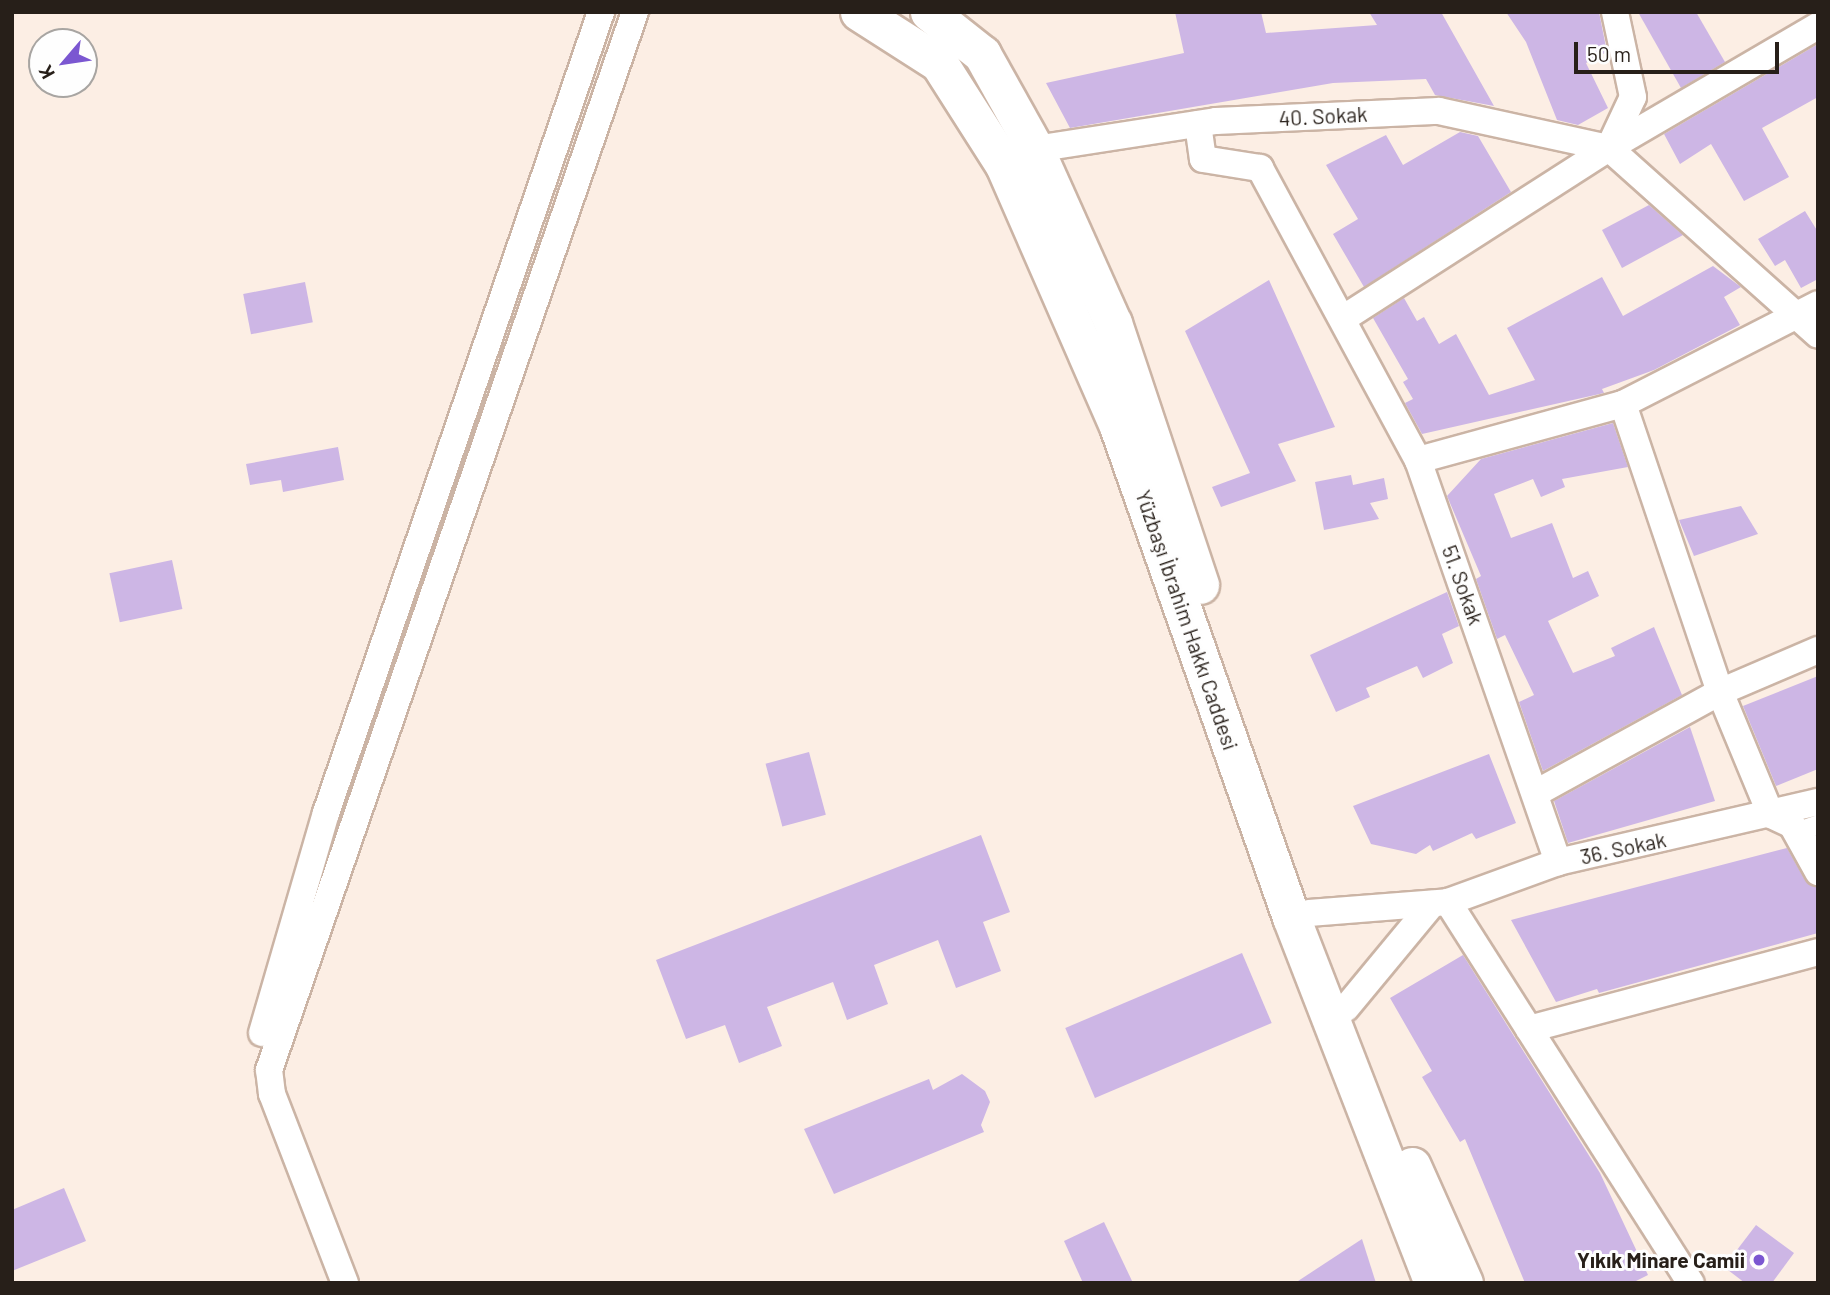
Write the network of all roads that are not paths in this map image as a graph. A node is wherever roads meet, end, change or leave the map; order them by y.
1 (601, 12) edge
2 (635, 12) edge
3 (859, 12) edge
4 (929, 12) edge
5 (959, 12) edge
6 (1615, 12) edge
7 (1818, 26) edge
8 (982, 54) junction
9 (1198, 124) junction
10 (1609, 148) junction
11 (1035, 149) junction
12 (1807, 310) edge
13 (1344, 318) junction
14 (1818, 335) edge
15 (1623, 404) junction
16 (1418, 460) junction
17 (1818, 650) edge
18 (1720, 692) junction
19 (1536, 793) junction
20 (1818, 802) edge
21 (1772, 815) junction
22 (1818, 824) edge
23 (1818, 858) edge
24 (1558, 862) junction
25 (1818, 872) edge
26 (1440, 903) junction
27 (1309, 914) junction
28 (1818, 952) edge
29 (1346, 1008) junction
30 (1529, 1029) junction
31 (332, 1283) edge
32 (345, 1283) edge
33 (1433, 1283) edge
34 (1464, 1283) edge
35 (1691, 1283) edge

1 - 31 street
2 - 32 street
3 - 33 main road, Yüzbaşı İbrahim Hakkı Caddesi
4 - 8 main road, Yüzbaşı İbrahim Hakkı Caddesi
5 - 8 main road
6 - 10 street
7 - 10 street
8 - 11 main road, Yüzbaşı İbrahim Hakkı Caddesi
9 - 10 street, 40. Sokak
9 - 11 street, 40. Sokak
9 - 13 street, 51. Sokak
10 - 12 street
10 - 13 street
11 - 27 main road, Yüzbaşı İbrahim Hakkı Caddesi
12 - 14 street
12 - 15 street
13 - 16 street, 51. Sokak
15 - 16 street
15 - 18 street
16 - 19 street, 51. Sokak
17 - 18 street
18 - 19 street
18 - 21 street
19 - 24 street, 51. Sokak
20 - 21 street, 36. Sokak
21 - 24 street, 36. Sokak
21 - 25 street
22 - 23 street
24 - 26 street, 36. Sokak
26 - 27 street, 36. Sokak
26 - 29 street
26 - 30 street
27 - 29 main road, Yüzbaşı İbrahim Hakkı Caddesi
28 - 30 street
29 - 34 main road, Yüzbaşı İbrahim Hakkı Caddesi
30 - 35 street

